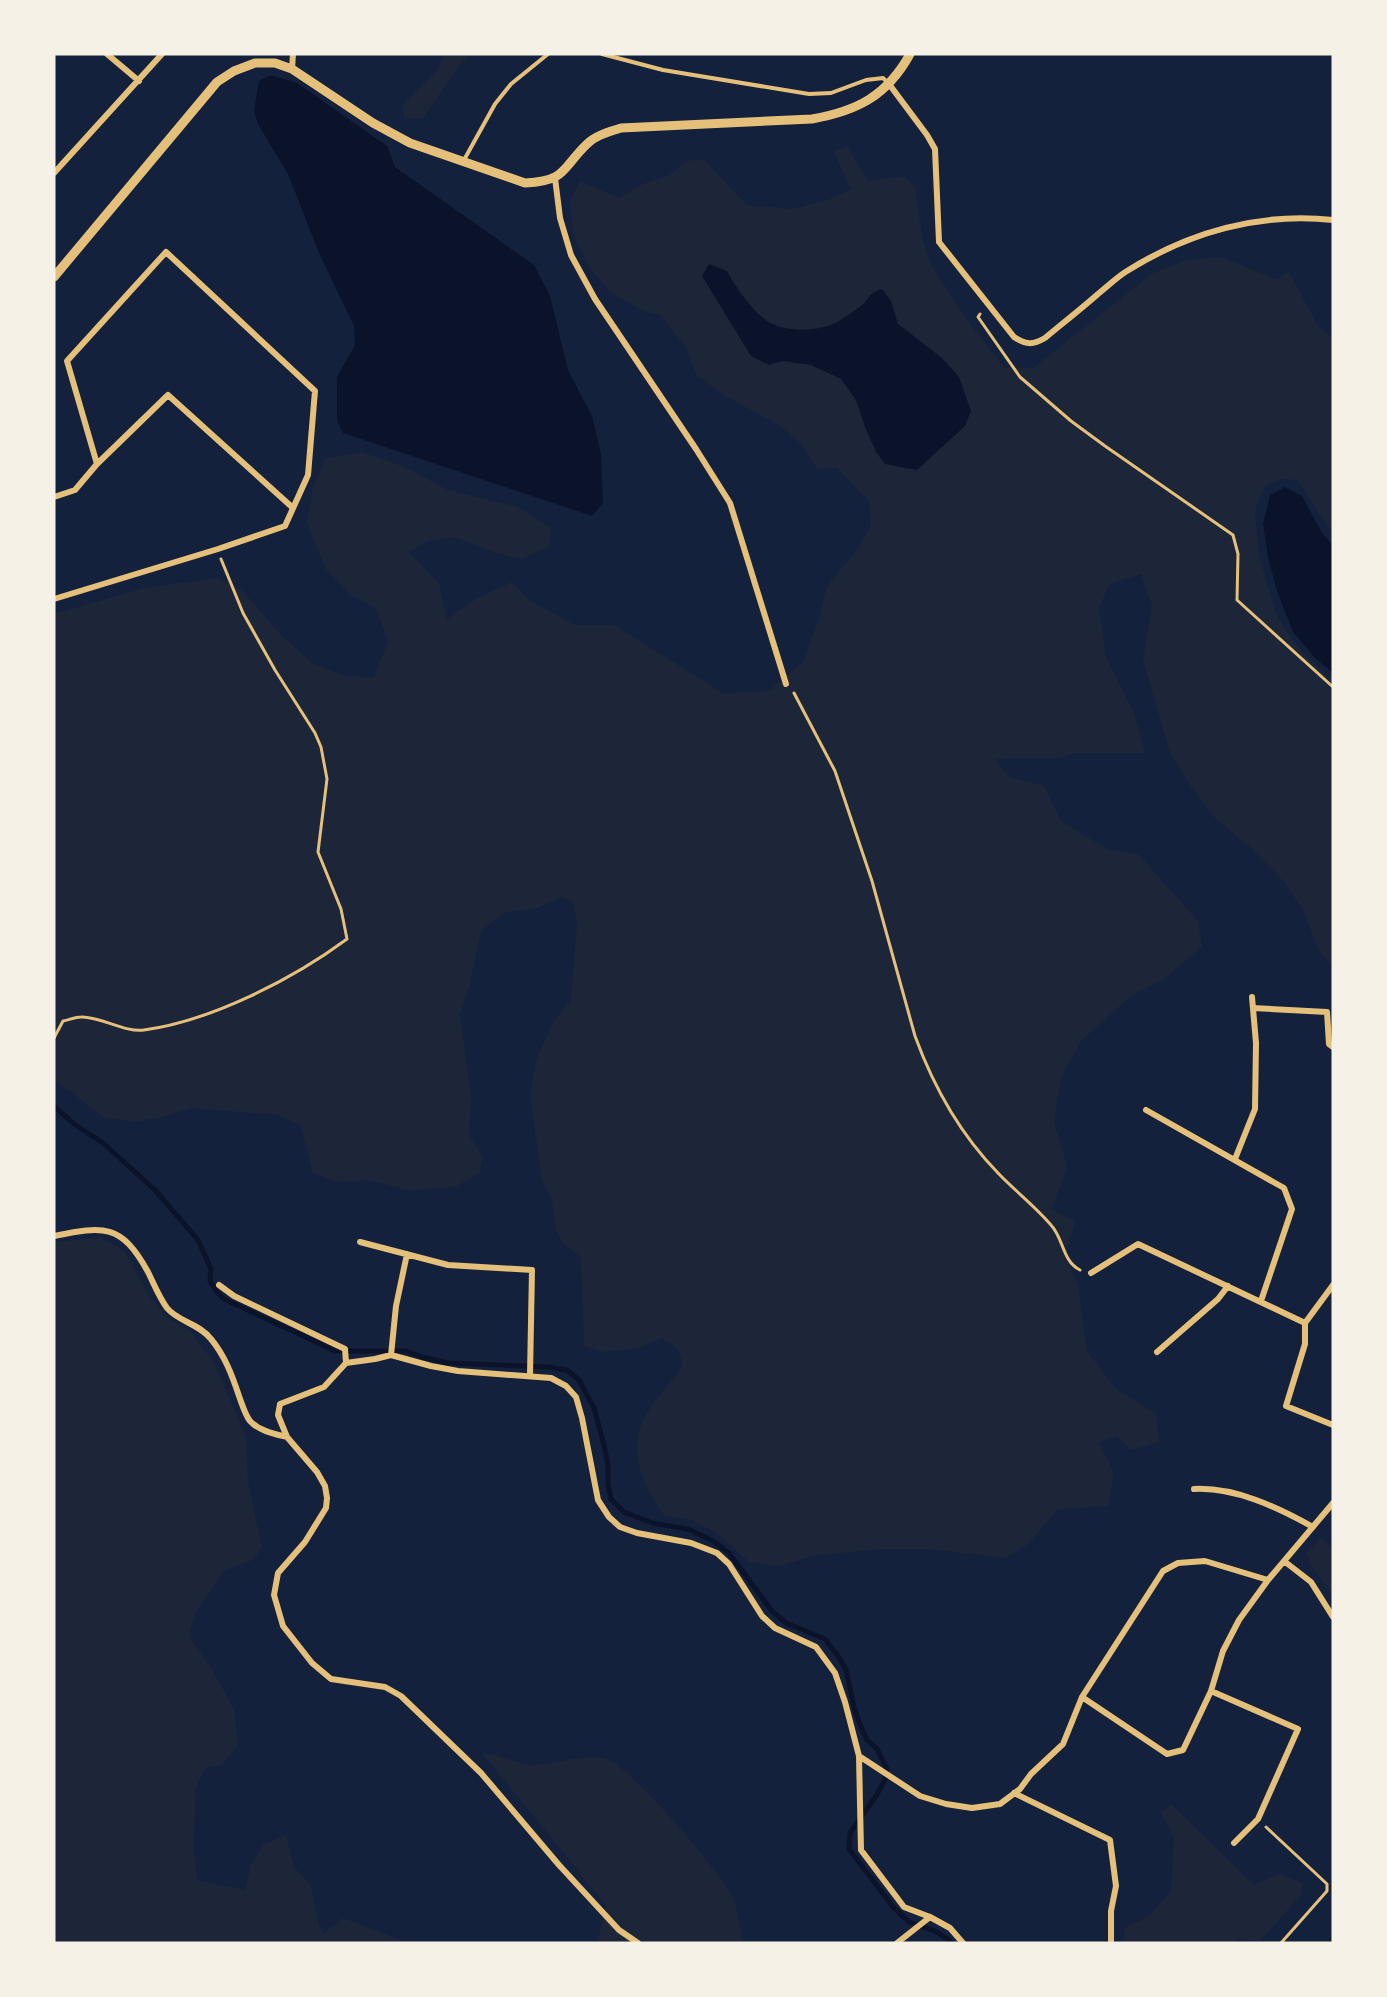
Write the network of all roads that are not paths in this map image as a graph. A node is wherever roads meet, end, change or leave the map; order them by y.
1 (107, 54) edge
2 (162, 54) edge
3 (293, 54) edge
4 (548, 54) edge
5 (602, 54) edge
6 (910, 54) edge
7 (292, 69) junction
8 (139, 81) junction
9 (889, 84) junction
10 (464, 162) junction
11 (54, 173) edge
12 (555, 178) junction
13 (1333, 220) edge
14 (54, 277) edge
15 (97, 464) junction
16 (54, 496) edge
17 (293, 508) junction
18 (54, 599) edge
19 (786, 684) road end
20 (1252, 997) dead end
21 (1253, 1008) junction
22 (1333, 1047) edge
23 (1146, 1110) dead end
24 (1235, 1159) junction
25 (54, 1236) edge
26 (360, 1242) dead end
27 (407, 1254) junction
28 (1090, 1273) road end
29 (219, 1285) dead end
30 (1333, 1285) edge
31 (1228, 1286) junction
32 (1261, 1301) junction
33 (1305, 1323) junction
34 (1157, 1353) dead end
35 (391, 1354) junction
36 (346, 1363) junction
37 (530, 1375) junction
38 (1333, 1425) edge
39 (287, 1437) junction
40 (1194, 1489) dead end
41 (1333, 1503) edge
42 (1313, 1527) junction
43 (1284, 1561) junction
44 (1268, 1580) junction
45 (1333, 1617) edge
46 (1211, 1691) junction
47 (1082, 1697) junction
48 (859, 1756) junction
49 (1014, 1793) junction
50 (1234, 1843) dead end
51 (930, 1917) junction
52 (638, 1943) edge
53 (897, 1943) edge
54 (963, 1943) edge
55 (1111, 1943) edge

1 - 8 street
2 - 8 street
3 - 7 street
4 - 10 lane
5 - 9 lane
6 - 9 street
7 - 10 street
7 - 14 street
8 - 11 street
9 - 12 street
9 - 13 street
10 - 12 street
12 - 19 street
15 - 16 street
15 - 17 street
15 - 17 street
17 - 18 street
20 - 21 street
21 - 22 street
21 - 24 street
23 - 24 street
24 - 32 street
25 - 39 street
26 - 27 street
27 - 35 street
27 - 37 street
28 - 31 street
29 - 36 street
30 - 33 street
31 - 32 street
31 - 34 street
32 - 33 street
33 - 38 street
35 - 36 street
35 - 37 street
36 - 39 street
37 - 48 street
39 - 52 street
40 - 42 street
41 - 42 street
42 - 43 street
43 - 44 street
43 - 45 street
44 - 46 street
44 - 47 street
46 - 47 street
46 - 50 street
47 - 49 street
48 - 49 street
48 - 51 street
49 - 55 street
51 - 53 street
51 - 54 street

